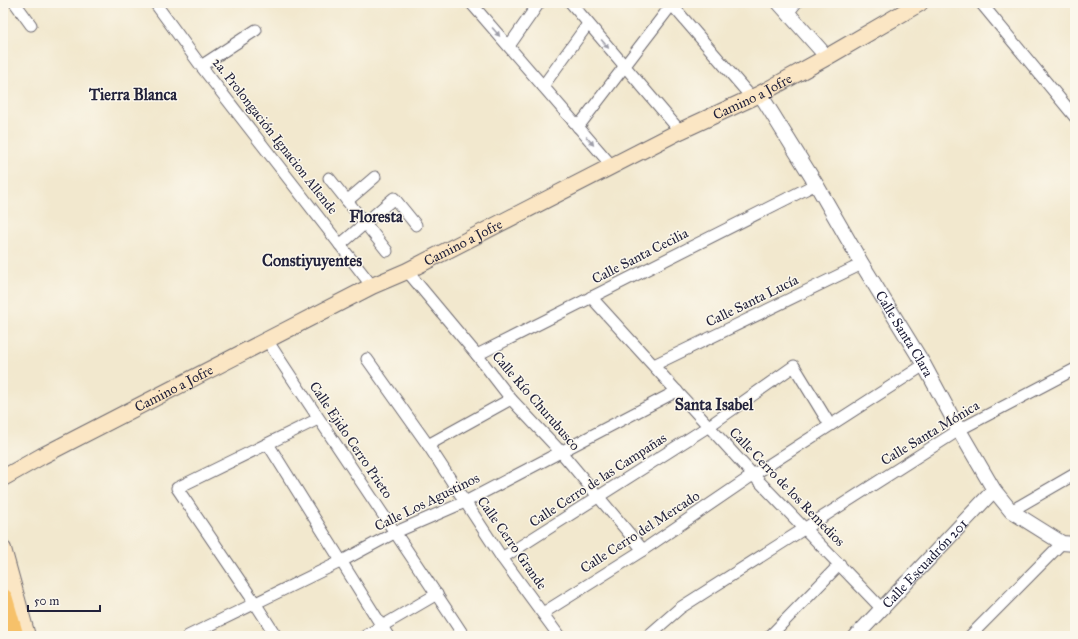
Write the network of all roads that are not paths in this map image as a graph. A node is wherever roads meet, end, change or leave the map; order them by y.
1 (15, 3) edge
2 (155, 3) edge
3 (471, 3) edge
4 (539, 3) edge
5 (570, 3) edge
6 (920, 3) edge
7 (981, 3) edge
8 (673, 4) edge
9 (788, 6) edge
10 (588, 24) junction
11 (31, 25) dead end
12 (256, 30) dead end
13 (509, 46) junction
14 (827, 57) junction
15 (201, 66) junction
16 (624, 67) junction
17 (543, 86) junction
18 (756, 96) junction
19 (1075, 117) edge
20 (578, 127) junction
21 (680, 131) junction
22 (612, 166) junction
23 (375, 177) dead end
24 (329, 178) dead end
25 (816, 184) junction
26 (347, 201) junction
27 (366, 223) junction
28 (416, 225) dead end
29 (340, 245) junction
30 (387, 251) dead end
31 (862, 264) junction
32 (407, 271) junction
33 (372, 286) junction
34 (591, 297) junction
35 (267, 340) junction
36 (477, 355) junction
37 (367, 359) dead end
38 (654, 365) junction
39 (924, 365) junction
40 (1075, 369) edge
41 (677, 391) junction
42 (511, 399) junction
43 (318, 419) junction
44 (830, 425) junction
45 (709, 426) junction
46 (959, 430) junction
47 (268, 444) junction
48 (428, 445) junction
49 (560, 451) junction
50 (1075, 474) edge
51 (753, 475) junction
52 (3, 478) edge
53 (994, 490) junction
54 (599, 497) junction
55 (465, 502) junction
56 (1011, 511) junction
57 (805, 528) junction
58 (396, 532) junction
59 (1068, 544) edge
60 (644, 550) junction
61 (4, 557) edge
62 (502, 558) junction
63 (342, 561) junction
64 (840, 564) junction
65 (437, 594) junction
66 (3, 598) edge
67 (255, 603) junction
68 (881, 608) junction
69 (543, 613) junction
70 (381, 626) junction
71 (14, 636) edge
72 (27, 636) edge
73 (188, 636) edge
74 (276, 636) edge
75 (365, 636) edge
76 (388, 636) edge
77 (464, 636) edge
78 (559, 636) edge
79 (648, 636) edge
80 (770, 636) edge
81 (856, 636) edge
82 (970, 636) edge

1 - 11 street
2 - 15 street, 2a. Prolongación Ignacion Allende
3 -> 13 street
4 - 13 street
5 - 10 street
6 - 14 main road, Camino a Jofre
7 - 19 street
8 - 16 street
8 - 18 street
9 - 14 street
10 -> 16 street
10 - 17 street
12 - 15 street
13 - 17 street
14 - 18 main road, Camino a Jofre
15 - 29 street, 2a. Prolongación Ignacion Allende
16 - 20 street
16 - 21 street
17 - 20 street
18 - 21 main road, Camino a Jofre
18 - 25 street, Calle Santa Clara
20 -> 22 street
21 - 22 main road, Camino a Jofre
22 - 32 main road, Camino a Jofre
23 - 26 street
24 - 26 street
25 - 31 street, Calle Santa Clara
25 - 34 street, Calle Santa Cecilia
26 - 27 street
27 - 28 street
27 - 29 street
27 - 30 street
29 - 33 street, 2a. Prolongación Ignacion Allende
31 - 38 street, Calle Santa Lucía
31 - 39 street, Calle Santa Clara
32 - 33 main road, Camino a Jofre
32 - 36 street, Calle Río Churubusco
33 - 35 main road, Camino a Jofre
34 - 36 street, Calle Santa Cecilia
34 - 38 street, Calle Cerro de los Remedios
35 - 43 street, Calle Ejido Cerro Prieto
35 - 52 main road, Camino a Jofre
36 - 42 street, Calle Río Churubusco
37 - 48 street, Calle Cerro Grande
38 - 41 street, Calle Cerro de los Remedios
39 - 44 street, Calle Cerro del Mercado
39 - 46 street, Calle Santa Clara
40 - 46 street, Calle Santa Mónica
41 - 45 street, Calle Cerro de los Remedios
41 - 49 street, Calle Los Agustinos
42 - 48 street
42 - 49 street, Calle Río Churubusco
43 - 47 street
43 - 58 street, Calle Ejido Cerro Prieto
44 - 45 street, Calle Cerro de las Campañas
44 - 51 street, Calle Cerro del Mercado
45 - 51 street, Calle Cerro de los Remedios
45 - 54 street, Calle Cerro de las Campañas
46 - 53 street, Calle Santa Clara
46 - 57 street, Calle Santa Mónica
47 - 63 street
47 - 67 street
48 - 55 street, Calle Cerro Grande
49 - 54 street, Calle Río Churubusco
49 - 55 street, Calle Los Agustinos
50 - 56 street
51 - 57 street, Calle Cerro de los Remedios
51 - 60 street, Calle Cerro del Mercado
53 - 56 street, Calle Santa Clara
53 - 68 street, Calle Escuadrón 201
54 - 60 street, Calle Río Churubusco
54 - 62 street, Calle Cerro de las Campañas
55 - 58 street, Calle Los Agustinos
55 - 62 street, Calle Cerro Grande
56 - 59 street, Calle Santa Clara
57 - 64 street, Calle Cerro de los Remedios
57 - 79 street, Calle Santa Mónica
58 - 63 street, Calle Los Agustinos
58 - 65 street, Calle Ejido Cerro Prieto
59 - 82 street
60 - 69 street, Calle Cerro del Mercado
61 - 72 main road
62 - 69 street, Calle Cerro Grande
63 - 67 street, Calle Los Agustinos
63 - 70 street
64 - 68 street, Calle Cerro de los Remedios
64 - 80 street
65 - 70 street
65 - 77 street, Calle Ejido Cerro Prieto
66 - 71 highway
67 - 73 street, Calle Los Agustinos
67 - 74 street
68 - 81 street, Calle Escuadrón 201
69 - 78 street, Calle Cerro Grande
70 - 75 street
70 - 76 street

